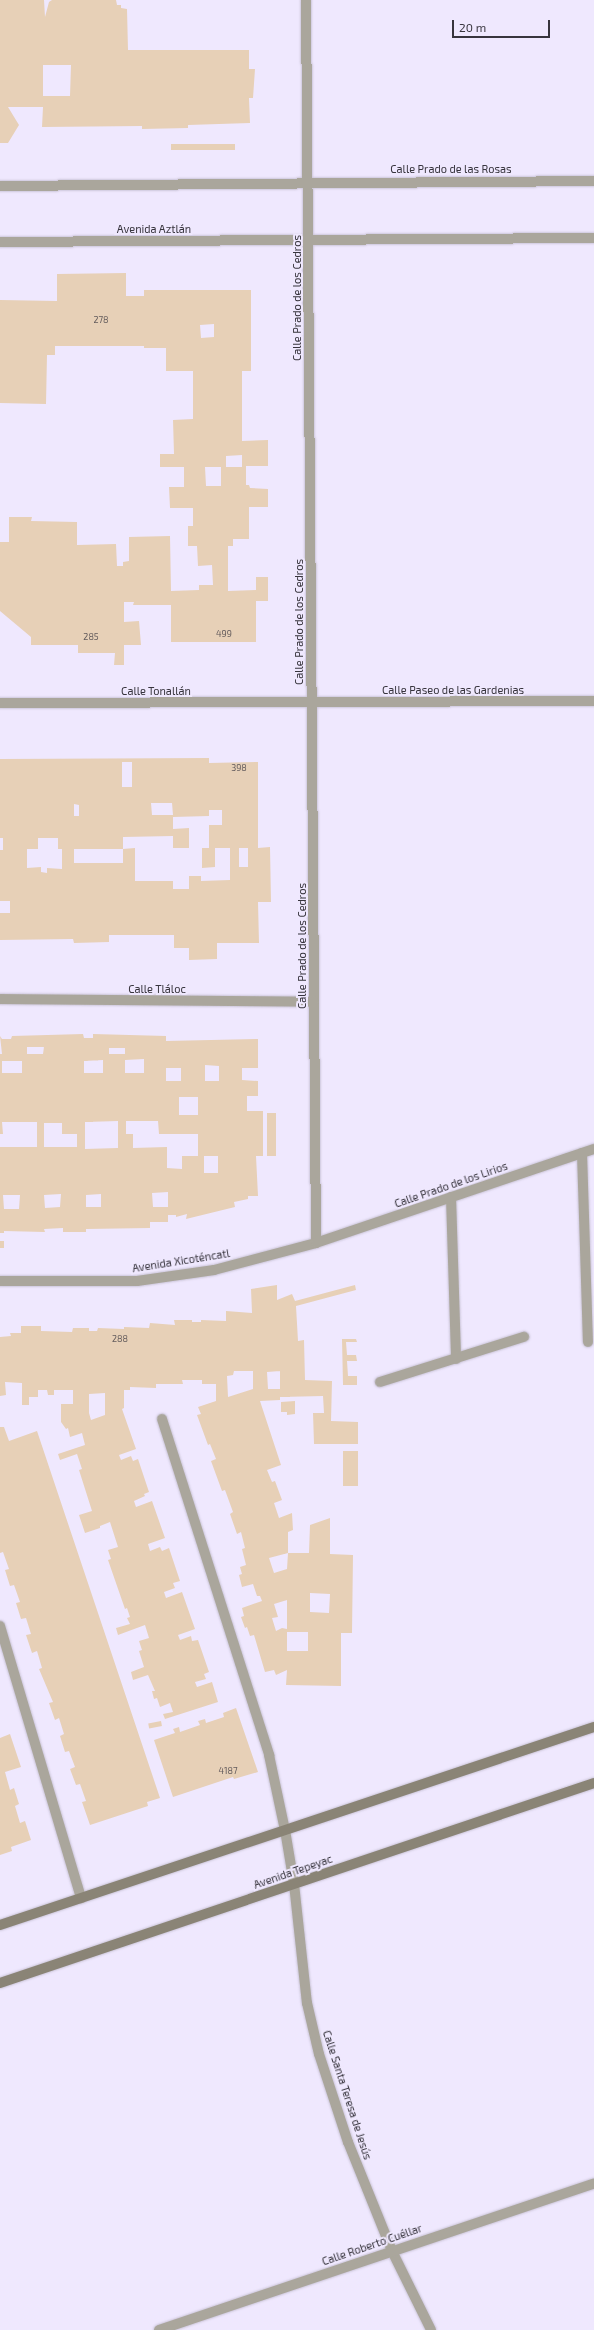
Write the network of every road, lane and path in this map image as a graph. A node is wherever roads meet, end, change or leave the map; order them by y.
1 (306, 0) edge
2 (594, 181) edge
3 (308, 182) junction
4 (0, 186) edge
5 (594, 238) edge
6 (308, 240) junction
7 (0, 242) edge
8 (594, 701) edge
9 (0, 703) edge
10 (312, 703) junction
11 (0, 1000) edge
12 (314, 1002) junction
13 (594, 1149) edge
14 (582, 1153) junction
15 (451, 1197) junction
16 (316, 1243) junction
17 (0, 1281) edge
18 (524, 1337) dead end
19 (588, 1342) dead end
20 (456, 1359) junction
21 (380, 1382) dead end
22 (162, 1419) dead end
23 (0, 1626) edge
24 (594, 1727) edge
25 (594, 1783) edge
26 (285, 1830) junction
27 (294, 1884) junction
28 (81, 1898) junction
29 (0, 1925) edge
30 (0, 1983) edge
31 (594, 2184) edge
32 (392, 2251) junction
33 (159, 2330) edge
34 (431, 2330) edge

1 - 3 street, Calle Prado de los Cedros
2 - 3 street, Calle Prado de las Rosas
3 - 4 street
3 - 6 street, Calle Prado de los Cedros
5 - 6 street
6 - 7 street, Avenida Aztlán
6 - 10 street, Calle Prado de los Cedros
8 - 10 street, Calle Paseo de las Gardenias
9 - 10 street, Calle Tonallán
10 - 12 street, Calle Prado de los Cedros
11 - 12 street, Calle Tláloc
12 - 16 street, Calle Prado de los Cedros
13 - 14 street, Calle Prado de los Lirios
14 - 15 street, Calle Prado de los Lirios
14 - 19 street
15 - 16 street, Calle Prado de los Lirios
15 - 20 street
16 - 17 street, Avenida Xicoténcatl
18 - 20 street
20 - 21 street
22 - 26 street, Calle Santa Teresa de Jesús
23 - 28 street
24 - 26 street
25 - 27 street, Avenida Tepeyac
26 - 27 street, Calle Santa Teresa de Jesús
26 - 28 street
27 - 30 street, Avenida Tepeyac
27 - 32 street, Calle Santa Teresa de Jesús
28 - 29 street
31 - 32 street, Calle Roberto Cuéllar
32 - 33 street, Calle Roberto Cuéllar
32 - 34 street, Calle Santa Teresa de Jesús

